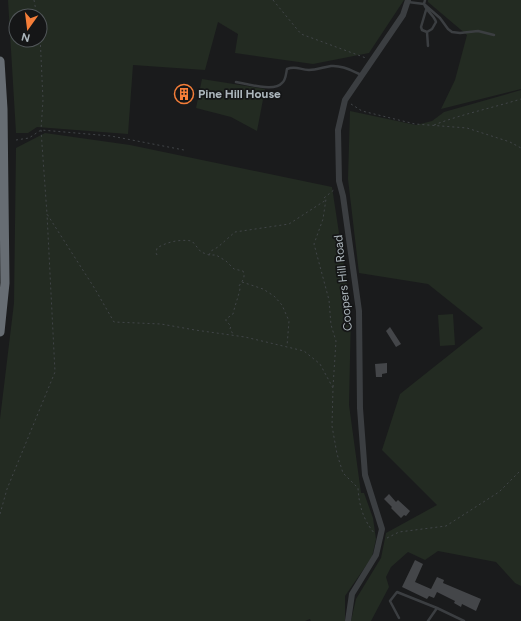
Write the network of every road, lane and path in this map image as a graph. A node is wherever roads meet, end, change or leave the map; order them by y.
1 (273, 0) edge
2 (425, 0) edge
3 (408, 1) edge
4 (424, 4) junction
5 (426, 10) junction
6 (427, 32) junction
7 (494, 35) dead end
8 (428, 46) dead end
9 (40, 48) edge
10 (0, 60) edge
11 (372, 60) junction
12 (362, 75) junction
13 (236, 82) dead end
14 (521, 99) edge
15 (345, 100) junction
16 (433, 125) junction
17 (41, 130) junction
18 (16, 140) dead end
19 (521, 148) edge
20 (184, 150) dead end
21 (333, 190) dead end
22 (326, 199) junction
23 (47, 214) junction
24 (157, 255) dead end
25 (209, 255) junction
26 (241, 282) junction
27 (0, 332) edge
28 (233, 335) junction
29 (287, 346) junction
30 (333, 388) junction
31 (521, 470) edge
32 (0, 514) edge
33 (379, 541) junction
34 (437, 608) junction
35 (399, 618) dead end
36 (348, 621) edge
37 (428, 621) edge
38 (464, 621) edge

1 - 11 path
2 - 4 lane
3 - 4 lane
3 - 11 street, Coopers Hill Road
4 - 5 lane
4 - 7 lane
5 - 6 lane
5 - 6 lane
6 - 8 lane
9 - 17 path
10 - 27 highway
11 - 12 street, Coopers Hill Road
12 - 13 lane
12 - 15 street, Coopers Hill Road
14 - 16 path
15 - 16 path
15 - 33 street, Coopers Hill Road
16 - 19 path
17 - 18 path
17 - 20 path
17 - 23 path
21 - 22 path
22 - 25 path
22 - 30 path
23 - 28 path
23 - 32 path
24 - 25 path
25 - 26 path
26 - 28 path
26 - 29 path
28 - 29 path
29 - 30 path
30 - 33 path
31 - 33 path
33 - 36 street, Coopers Hill Road
34 - 35 lane
34 - 37 lane
34 - 38 lane

